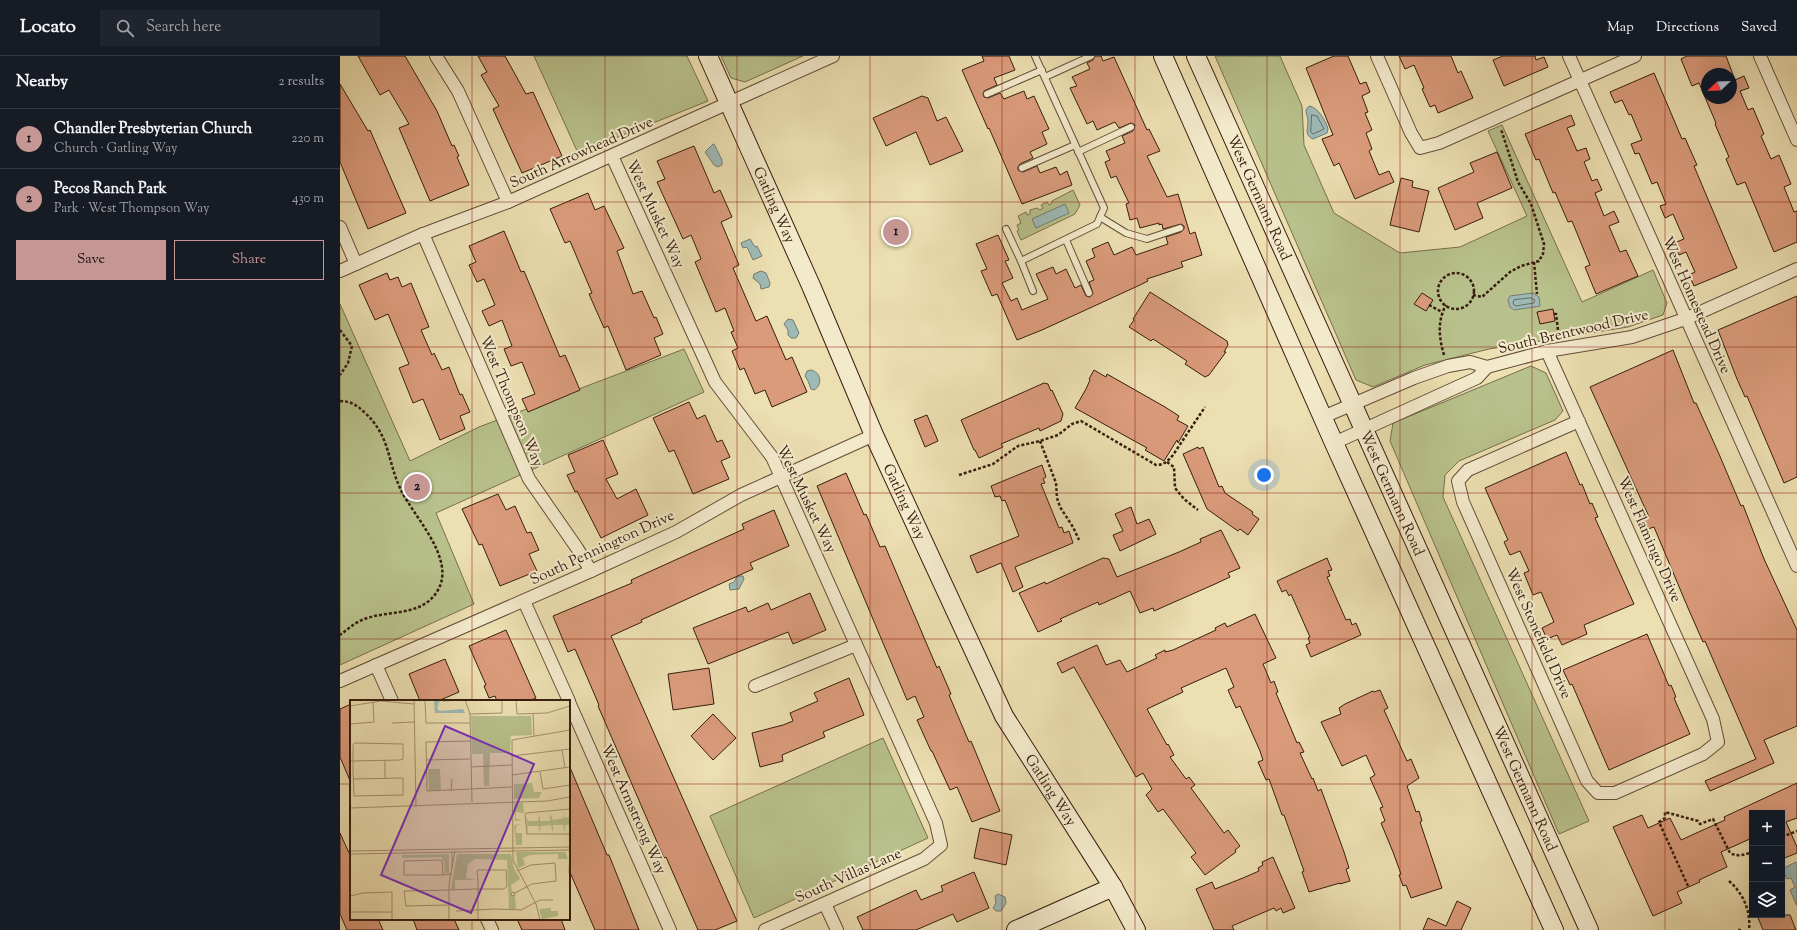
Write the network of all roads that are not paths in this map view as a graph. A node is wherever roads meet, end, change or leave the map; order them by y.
1 (436, 56) edge
2 (708, 56) edge
3 (833, 56) edge
4 (1035, 56) edge
5 (1091, 56) edge
6 (1163, 56) edge
7 (1196, 56) edge
8 (1377, 56) edge
9 (1568, 56) edge
10 (1635, 56) edge
11 (1760, 56) edge
12 (1042, 70) junction
13 (1045, 77) junction
14 (1580, 81) junction
15 (987, 94) dead end
16 (729, 104) junction
17 (1131, 127) dead end
18 (1797, 140) edge
19 (1075, 145) junction
20 (1078, 152) junction
21 (612, 156) junction
22 (1022, 168) dead end
23 (508, 202) junction
24 (1100, 217) junction
25 (340, 227) edge
26 (1180, 228) dead end
27 (1006, 229) dead end
28 (423, 234) junction
29 (1066, 240) junction
30 (1021, 261) junction
31 (356, 264) junction
32 (1797, 269) edge
33 (340, 270) edge
34 (1033, 291) dead end
35 (1089, 293) dead end
36 (1685, 319) junction
37 (1547, 350) junction
38 (1487, 366) junction
39 (1353, 404) junction
40 (1323, 417) junction
41 (1579, 421) junction
42 (1364, 429) junction
43 (874, 435) junction
44 (1334, 443) junction
45 (781, 478) junction
46 (1797, 566) edge
47 (591, 571) junction
48 (524, 601) junction
49 (856, 645) junction
50 (376, 665) junction
51 (340, 681) edge
52 (755, 686) dead end
53 (392, 700) edge
54 (568, 700) edge
55 (570, 704) edge
56 (1598, 793) joint
57 (941, 845) joint
58 (1112, 887) junction
59 (825, 904) junction
60 (487, 920) edge
61 (492, 930) edge
62 (670, 930) edge
63 (765, 930) edge
64 (837, 930) edge
65 (1016, 930) edge
66 (1136, 930) edge
67 (1554, 930) edge
68 (1589, 930) edge

1 - 23 street
2 - 16 main road, Gatling Way
3 - 16 street, South Arrowhead Drive
4 - 12 lane
5 - 13 lane
6 - 40 main road, West Germann Road
7 - 39 main road, West Germann Road
8 - 14 street
9 - 14 street, West Homestead Drive
10 - 14 street
11 - 18 street
12 - 13 lane
12 - 15 lane
13 - 19 lane
14 - 36 street, West Homestead Drive
16 - 21 street, South Arrowhead Drive
16 - 43 main road, Gatling Way
17 - 20 lane
19 - 20 lane
19 - 22 lane
20 - 24 lane
21 - 23 street, South Arrowhead Drive
21 - 45 street, West Musket Way
23 - 28 street, South Arrowhead Drive
24 - 26 lane
24 - 29 lane
25 - 31 street
27 - 30 lane
28 - 31 street, South Arrowhead Drive
28 - 47 street, West Thompson Way
29 - 30 lane
29 - 35 lane
30 - 34 lane
31 - 33 street, South Arrowhead Drive
32 - 36 street, South Brentwood Drive
36 - 37 street, South Brentwood Drive
36 - 46 street, West Homestead Drive
37 - 38 street, South Brentwood Drive
37 - 41 street, West Flamingo Drive
38 - 39 street, South Brentwood Drive
38 - 42 street, South Brentwood Drive
39 - 40 street, South Brentwood Drive
39 - 42 main road, West Germann Road
40 - 44 main road, West Germann Road
41 - 56 street, West Stonefield Drive
41 - 56 street, West Flamingo Drive
42 - 44 street, South Brentwood Drive
42 - 68 main road, West Germann Road
43 - 45 street, South Pennington Drive
43 - 58 main road, Gatling Way
44 - 67 main road, West Germann Road
45 - 47 street, South Pennington Drive
45 - 49 street, West Musket Way
47 - 48 street, South Pennington Drive
48 - 50 street, South Pennington Drive
48 - 54 street, West Armstrong Way
49 - 52 street
49 - 57 street, West Musket Way
50 - 51 street, South Pennington Drive
50 - 53 street
55 - 62 street, West Armstrong Way
57 - 59 street, South Villas Lane
58 - 65 main road
58 - 66 main road, Gatling Way
59 - 63 street, South Villas Lane
59 - 64 street
60 - 61 street

